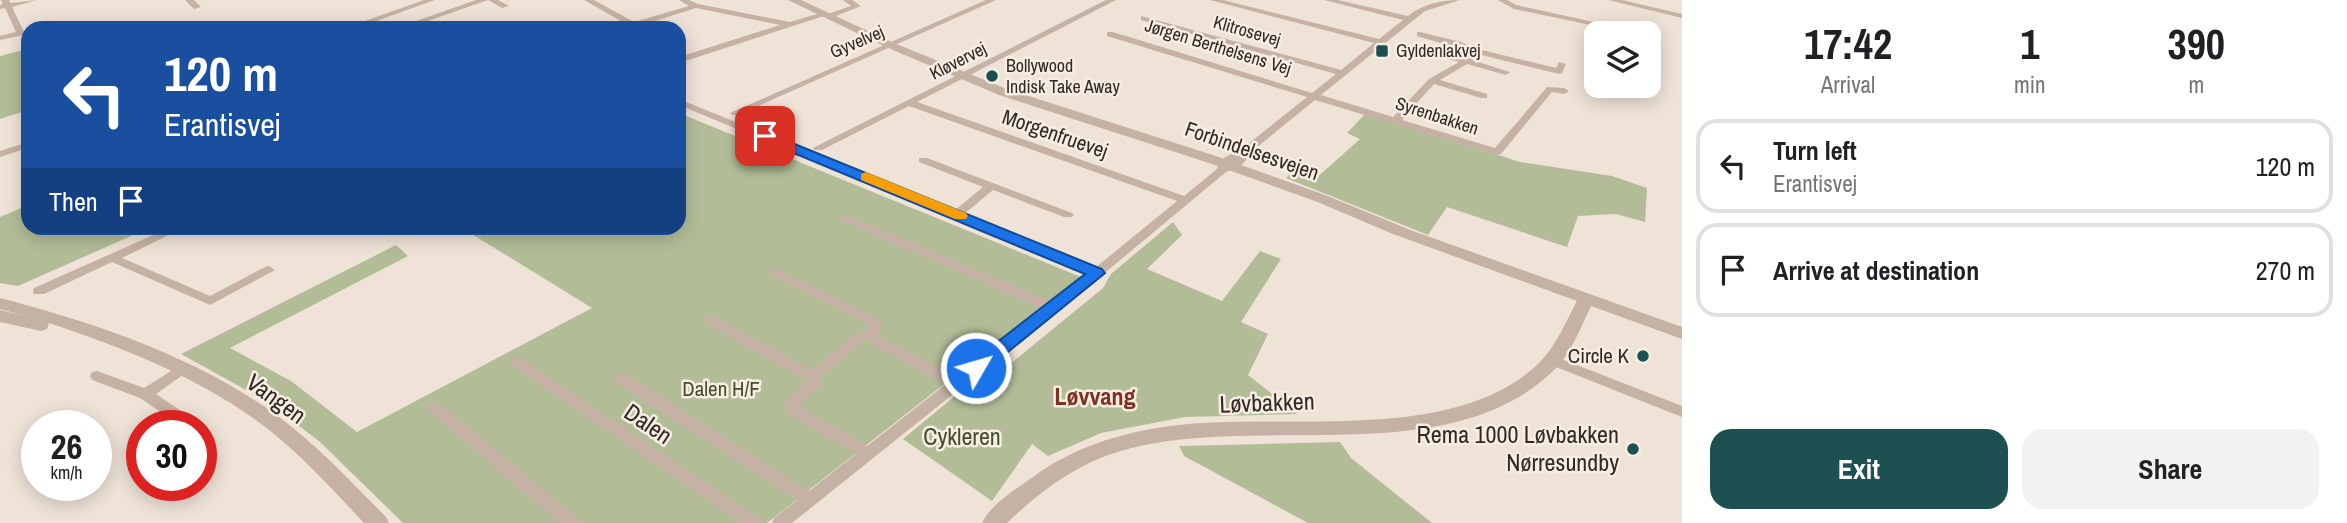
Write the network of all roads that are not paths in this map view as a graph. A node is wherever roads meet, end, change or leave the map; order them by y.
1 (33, 0) edge
2 (189, 0) edge
3 (431, 0) edge
4 (484, 0) edge
5 (492, 0) edge
6 (588, 0) edge
7 (683, 0) edge
8 (793, 0) edge
9 (847, 0) edge
10 (992, 0) edge
11 (1112, 0) edge
12 (1213, 0) edge
13 (1328, 0) edge
14 (1449, 0) edge
15 (1456, 0) edge
16 (1502, 0) edge
17 (1612, 0) edge
18 (409, 3) edge
19 (4, 4) edge
20 (505, 6) dead end
21 (696, 6) junction
22 (197, 7) dead end
23 (398, 10) junction
24 (826, 15) junction
25 (1682, 16) edge
26 (1144, 18) dead end
27 (1409, 19) junction
28 (368, 21) edge
29 (419, 21) joint
30 (627, 21) edge
31 (647, 21) edge
32 (1584, 21) edge
33 (791, 25) junction
34 (21, 28) edge
35 (21, 33) edge
36 (1110, 34) dead end
37 (1420, 34) dead end
38 (0, 38) edge
39 (1380, 42) junction
40 (890, 45) junction
41 (1405, 45) dead end
42 (1475, 51) junction
43 (686, 58) edge
44 (1466, 61) junction
45 (1562, 64) dead end
46 (1506, 72) dead end
47 (1342, 73) junction
48 (962, 76) junction
49 (1432, 81) junction
50 (1564, 91) dead end
51 (1316, 95) junction
52 (1484, 96) dead end
53 (911, 103) junction
54 (686, 105) edge
55 (1410, 107) junction
56 (735, 113) dead end
57 (1396, 120) junction
58 (1463, 124) dead end
59 (1252, 146) joint
60 (21, 147) edge
61 (818, 148) dead end
62 (0, 154) edge
63 (923, 160) dead end
64 (1226, 167) junction
65 (991, 186) junction
66 (1186, 200) junction
67 (957, 214) junction
68 (1068, 215) dead end
69 (845, 218) dead end
70 (161, 235) edge
71 (111, 257) junction
72 (268, 270) dead end
73 (776, 273) dead end
74 (1097, 273) junction
75 (39, 291) dead end
76 (1587, 297) junction
77 (0, 303) edge
78 (1054, 308) junction
79 (0, 316) edge
80 (709, 318) dead end
81 (1682, 328) edge
82 (873, 334) junction
83 (1682, 334) edge
84 (125, 344) junction
85 (1551, 360) junction
86 (517, 362) dead end
87 (182, 369) junction
88 (97, 376) dead end
89 (811, 377) junction
90 (621, 379) dead end
91 (956, 383) junction
92 (145, 394) junction
93 (434, 407) dead end
94 (169, 410) edge
95 (1682, 412) edge
96 (867, 453) junction
97 (810, 500) junction
98 (378, 523) edge
99 (572, 523) edge
100 (753, 523) edge
101 (780, 523) edge
102 (993, 523) edge

1 - 19 street
2 - 22 street
3 - 18 street
4 - 29 street
5 - 20 street
6 - 30 street
7 - 21 street
8 - 24 street, Forbindelsesvejen
9 - 24 street
10 - 40 street, Gyvelvej
11 - 48 street, Kløvervej
12 - 39 street
13 - 27 street
14 - 15 street
14 - 27 street, Jørgen Berthelsens Vej
16 - 32 street
17 - 25 street
18 - 23 street
19 - 34 street
21 - 31 street
21 - 33 street
23 - 28 street
23 - 29 street
24 - 33 street
24 - 40 street, Forbindelsesvejen
26 - 47 street, Klitrosevej
27 - 39 street, Jørgen Berthelsens Vej
33 - 43 street
35 - 38 street
36 - 51 street, Jørgen Berthelsens Vej
37 - 42 street
39 - 47 street, Jørgen Berthelsens Vej
40 - 48 street, Forbindelsesvejen
40 - 56 street, Gyvelvej
41 - 44 street
42 - 44 street
42 - 45 street
44 - 46 street
44 - 49 street
47 - 51 street, Jørgen Berthelsens Vej
48 - 53 street, Kløvervej
48 - 64 street, Forbindelsesvejen
49 - 52 street
49 - 55 street
50 - 57 street, Syrenbakken
51 - 57 street, Syrenbakken
51 - 59 street, Jørgen Berthelsens Vej
53 - 61 street, Kløvervej
53 - 66 street, Morgenfruevej
54 - 67 street
55 - 57 street
55 - 58 street
59 - 64 street, Jørgen Berthelsens Vej
60 - 62 street
63 - 65 street
64 - 66 street, Jørgen Berthelsens Vej
64 - 76 street, Forbindelsesvejen
65 - 67 street
65 - 68 street
66 - 74 street, Jørgen Berthelsens Vej
67 - 74 street
69 - 78 street
70 - 71 street
71 - 72 street
71 - 75 street
73 - 82 street
74 - 78 street
76 - 81 street, Forbindelsesvejen
76 - 83 street, Forbindelsesvejen
76 - 85 street, Løvbakken
77 - 84 street, Vangen
78 - 91 street
79 - 84 street, Vangen
80 - 89 street
82 - 89 street
82 - 91 street
84 - 87 street, Vangen
85 - 95 street
85 - 102 street, Løvbakken
86 - 100 street, Dalen
87 - 92 street
87 - 98 street, Vangen
88 - 92 street
89 - 96 street
90 - 97 street, Dalen
91 - 96 street
92 - 94 street
93 - 99 street
96 - 97 street
97 - 101 street

